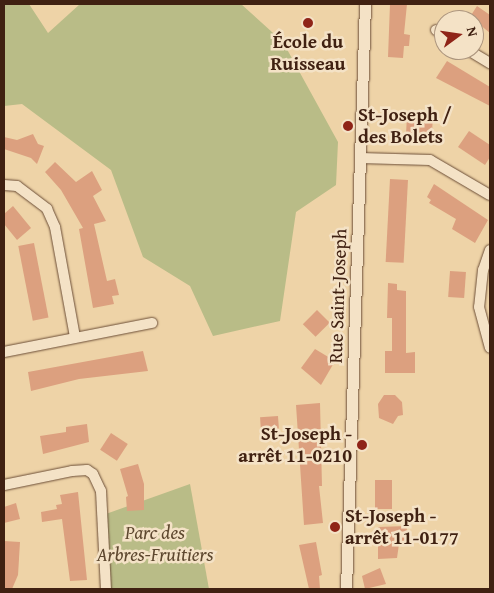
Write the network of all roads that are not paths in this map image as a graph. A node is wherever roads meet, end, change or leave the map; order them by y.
1 (365, 4) edge
2 (360, 158) junction
3 (4, 185) edge
4 (490, 195) edge
5 (490, 250) edge
6 (152, 324) dead end
7 (75, 337) junction
8 (490, 348) edge
9 (4, 352) edge
10 (4, 485) edge
11 (106, 589) edge
12 (346, 589) edge

1 - 2 street, Rue Saint-Joseph
2 - 4 street
2 - 12 street, Rue Saint-Joseph
3 - 7 street
5 - 8 street
6 - 7 street
7 - 9 street
10 - 11 street

